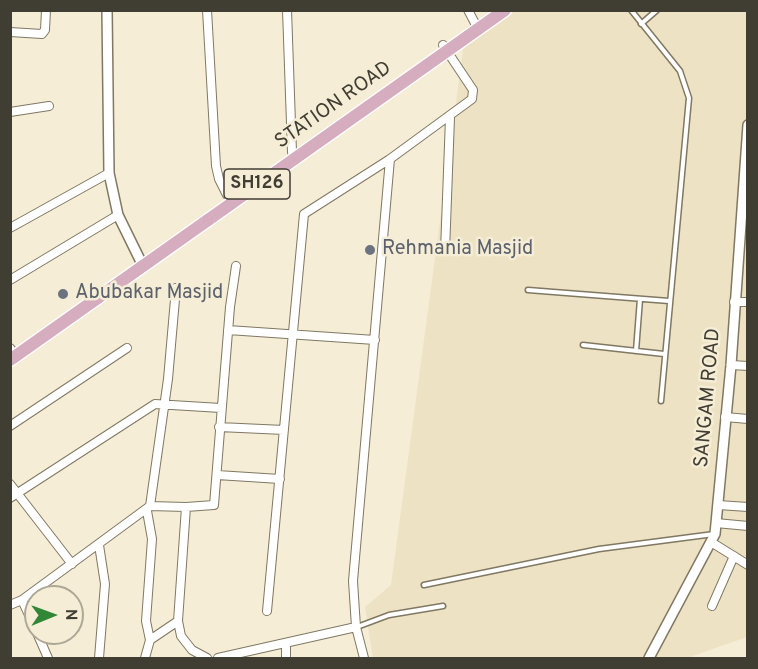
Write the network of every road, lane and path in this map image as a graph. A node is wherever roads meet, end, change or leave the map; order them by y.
1 (46, 10) edge
2 (107, 10) edge
3 (207, 10) edge
4 (287, 10) edge
5 (490, 10) edge
6 (505, 10) edge
7 (631, 10) edge
8 (657, 10) edge
9 (473, 20) edge
10 (641, 24) junction
11 (10, 32) edge
12 (445, 47) junction
13 (50, 106) dead end
14 (10, 112) edge
15 (450, 118) junction
16 (747, 125) edge
17 (292, 152) junction
18 (390, 159) junction
19 (109, 173) junction
20 (227, 195) junction
21 (745, 202) edge
22 (118, 215) junction
23 (11, 226) edge
24 (445, 251) dead end
25 (141, 263) junction
26 (236, 266) dead end
27 (10, 280) edge
28 (176, 288) dead end
29 (528, 290) dead end
30 (640, 299) junction
31 (669, 301) junction
32 (734, 302) junction
33 (747, 302) edge
34 (228, 330) junction
35 (291, 334) junction
36 (375, 340) junction
37 (583, 345) dead end
38 (127, 348) dead end
39 (636, 351) junction
40 (11, 352) edge
41 (664, 354) junction
42 (731, 365) junction
43 (747, 366) edge
44 (661, 401) dead end
45 (165, 403) junction
46 (221, 408) junction
47 (725, 417) junction
48 (747, 419) edge
49 (10, 426) edge
50 (219, 427) junction
51 (284, 430) junction
52 (217, 475) junction
53 (280, 479) junction
54 (10, 484) edge
55 (14, 496) edge
56 (717, 505) junction
57 (186, 507) junction
58 (747, 507) edge
59 (148, 509) junction
60 (716, 523) junction
61 (747, 526) edge
62 (713, 538) junction
63 (99, 545) junction
64 (734, 556) junction
65 (72, 564) junction
66 (747, 565) edge
67 (424, 585) dead end
68 (22, 600) junction
69 (24, 604) edge
70 (10, 605) edge
71 (443, 606) dead end
72 (712, 606) dead end
73 (267, 610) dead end
74 (178, 621) junction
75 (356, 627) junction
76 (150, 640) junction
77 (286, 643) junction
78 (99, 658) edge
79 (146, 658) edge
80 (207, 658) edge
81 (218, 658) edge
82 (286, 658) edge
83 (364, 658) edge
84 (649, 658) edge

1 - 11 street
2 - 19 street
3 - 20 street
4 - 17 street
5 - 9 main road, STATION ROAD / SH126
6 - 9 main road, STATION ROAD / SH126
7 - 10 lane
8 - 10 lane
9 - 12 main road, STATION ROAD / SH126
10 - 31 lane
12 - 15 street
12 - 17 main road, STATION ROAD / SH126
12 - 25 main road, STATION ROAD / SH126
13 - 14 street
15 - 18 street
15 - 24 street
16 - 21 street, SANGAM ROAD
17 - 20 main road, STATION ROAD / SH126
18 - 35 street
18 - 36 street
19 - 22 street
19 - 23 street
20 - 25 main road, STATION ROAD / SH126
21 - 32 street, SANGAM ROAD
22 - 25 street
22 - 27 street
25 - 40 main road, STATION ROAD / SH126
26 - 34 street
28 - 45 street
29 - 30 lane
30 - 31 lane
30 - 39 lane
31 - 41 lane
32 - 33 street
32 - 42 street, SANGAM ROAD
34 - 35 street
34 - 46 street
35 - 36 street
35 - 51 street
36 - 75 street
37 - 39 lane
38 - 49 street
39 - 41 lane
41 - 44 lane
42 - 43 street
42 - 47 street, SANGAM ROAD
45 - 46 street
45 - 55 street
45 - 59 street
46 - 50 street
47 - 48 street
47 - 56 street, SANGAM ROAD
50 - 51 street
50 - 52 street
51 - 53 street
52 - 53 street
52 - 57 street
53 - 73 street
54 - 55 street
55 - 65 street
56 - 58 street
56 - 60 street, SANGAM ROAD
57 - 59 street
57 - 74 street
59 - 63 street
59 - 76 street
60 - 61 street
60 - 62 street, SANGAM ROAD
62 - 64 street
62 - 67 lane
62 - 84 street, SANGAM ROAD
63 - 65 street
63 - 78 street
64 - 66 street
64 - 72 street
65 - 68 street
68 - 69 street
68 - 70 street
71 - 75 lane
74 - 76 street
74 - 80 street
75 - 77 street
75 - 83 street
76 - 79 street
77 - 81 street
77 - 82 street

